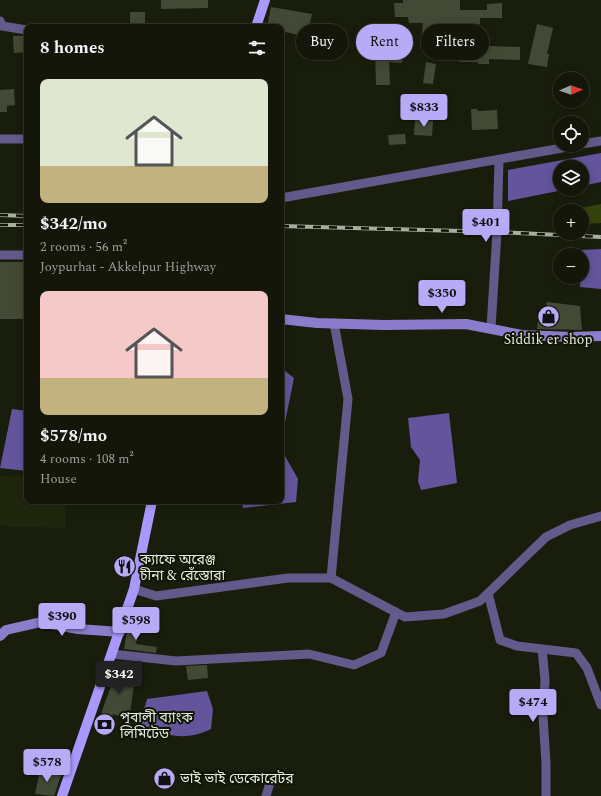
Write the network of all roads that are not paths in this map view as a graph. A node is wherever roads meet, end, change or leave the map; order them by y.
1 (265, 0) edge
2 (0, 22) edge
3 (257, 24) edge
4 (24, 30) edge
5 (0, 139) edge
6 (24, 139) edge
7 (601, 141) edge
8 (589, 143) edge
9 (553, 150) edge
10 (499, 160) junction
11 (284, 197) edge
12 (0, 255) edge
13 (24, 255) edge
14 (284, 319) edge
15 (334, 323) junction
16 (491, 328) junction
17 (601, 336) edge
18 (151, 504) edge
19 (601, 516) edge
20 (331, 578) junction
21 (134, 589) junction
22 (488, 594) junction
23 (396, 612) junction
24 (120, 632) junction
25 (0, 636) edge
26 (542, 649) junction
27 (112, 654) junction
28 (598, 691) edge
29 (601, 705) edge
30 (269, 786) dead end
31 (62, 796) edge
32 (266, 796) edge
33 (546, 796) edge

1 - 3 main road
2 - 4 street
5 - 6 street
7 - 8 street
9 - 10 street
10 - 11 street
10 - 16 street
12 - 13 street
14 - 15 main road
15 - 16 main road
15 - 20 street
16 - 17 main road
18 - 21 main road
19 - 22 street
20 - 21 street
20 - 23 street
21 - 24 main road
22 - 23 street
22 - 26 street
23 - 27 street
24 - 25 main road
24 - 27 main road
26 - 28 street
26 - 33 street
27 - 31 main road
28 - 29 street
30 - 32 street

